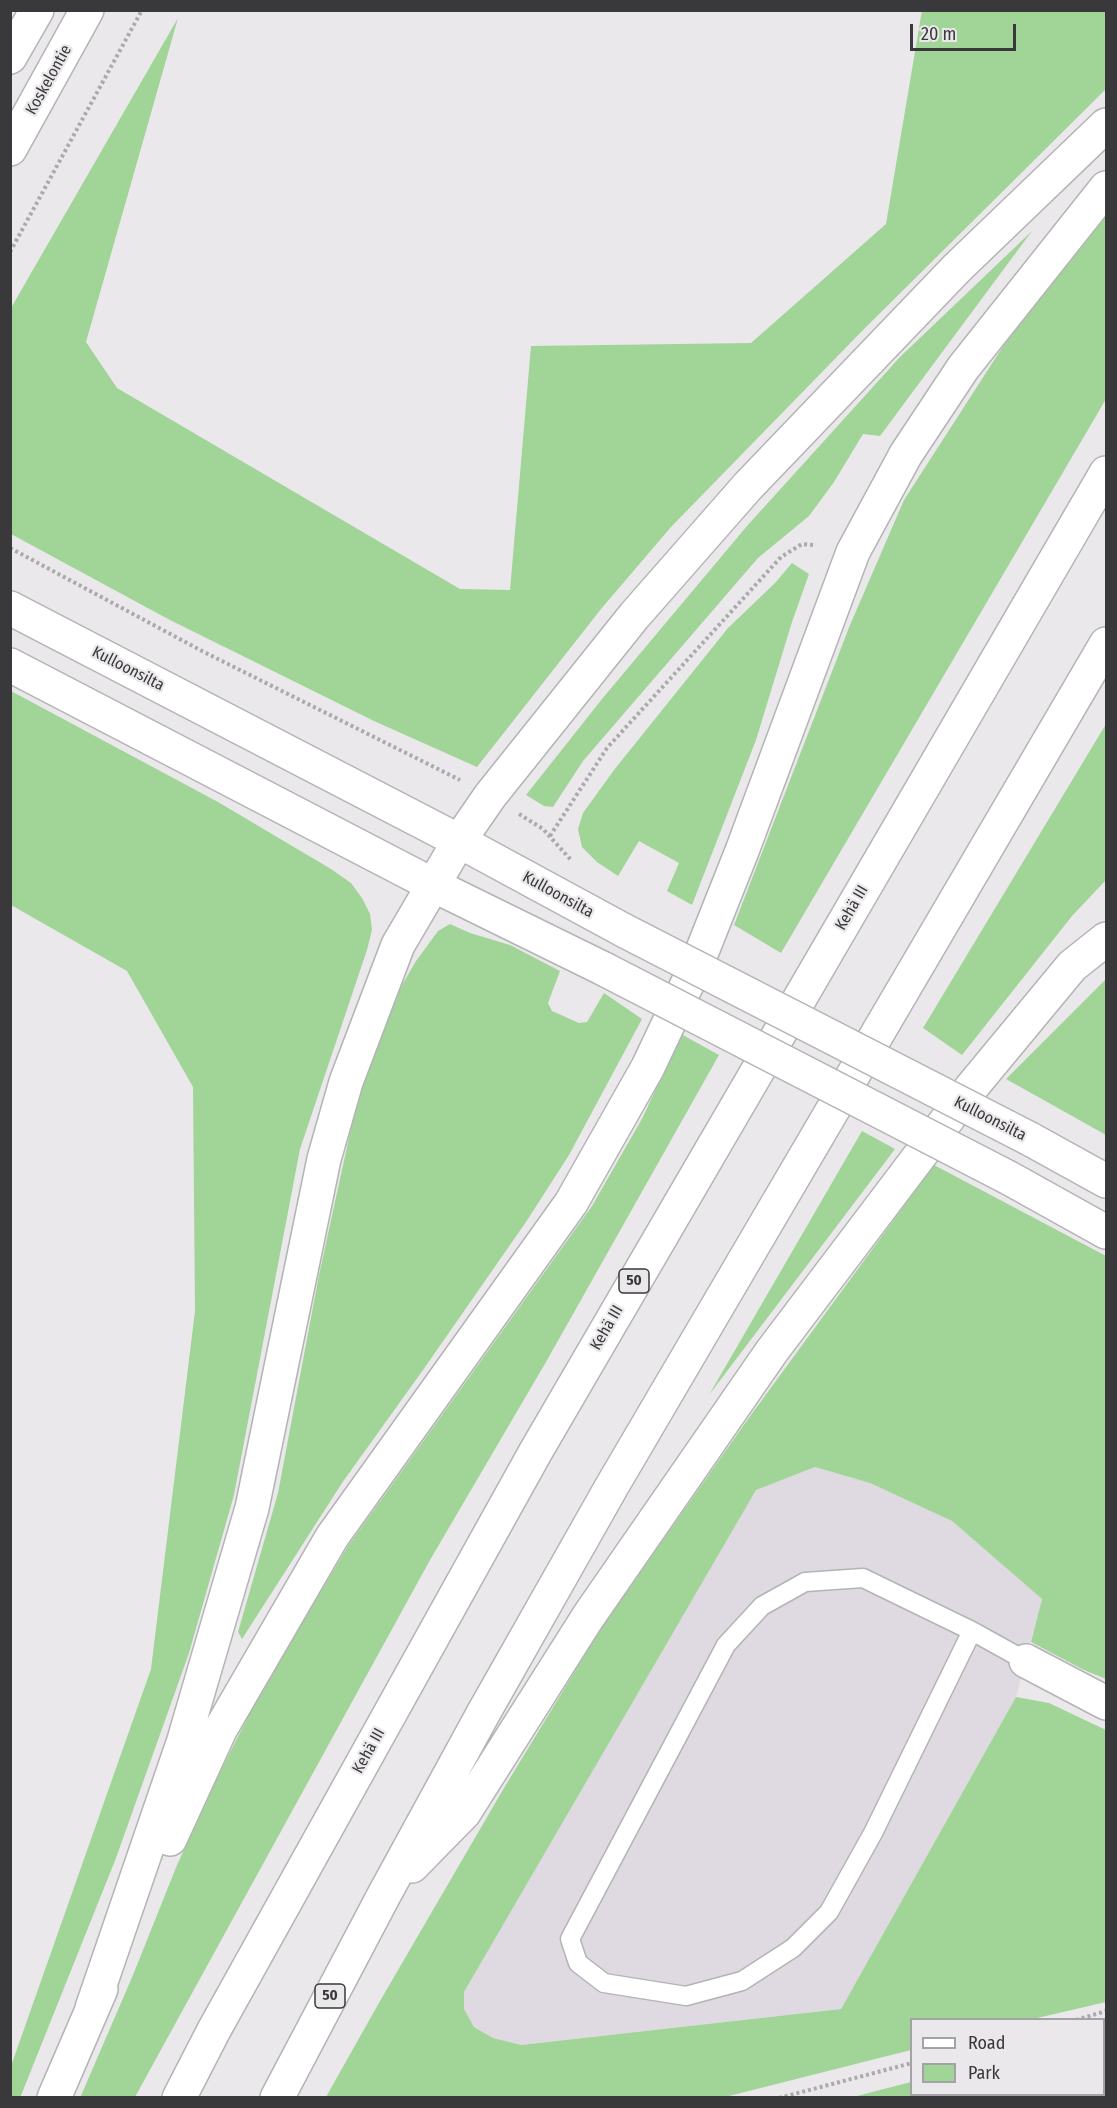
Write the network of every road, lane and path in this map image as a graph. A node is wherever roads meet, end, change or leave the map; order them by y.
1 (37, 10) edge
2 (87, 10) edge
3 (142, 10) edge
4 (10, 57) edge
5 (1107, 125) edge
6 (10, 149) edge
7 (1107, 188) edge
8 (10, 252) edge
9 (1107, 473) edge
10 (813, 545) dead end
11 (10, 548) edge
12 (10, 608) edge
13 (1107, 644) edge
14 (10, 665) edge
15 (490, 796) junction
16 (550, 837) junction
17 (459, 841) junction
18 (576, 865) dead end
19 (433, 885) junction
20 (1107, 929) edge
21 (1107, 939) edge
22 (1072, 966) junction
23 (1107, 1181) edge
24 (1107, 1232) edge
25 (972, 1632) junction
26 (1026, 1660) joint
27 (1107, 1703) edge
28 (384, 1895) junction
29 (92, 2008) junction
30 (1107, 2011) edge
31 (1080, 2018) edge
32 (910, 2064) edge
33 (54, 2097) edge
34 (179, 2097) edge
35 (277, 2097) edge
36 (779, 2097) edge

1 - 4 main road
2 - 6 main road, Koskelontie
3 - 8 path
5 - 15 main road
7 - 29 main road
9 - 34 main road, Kehä III / 50
10 - 16 path
11 - 15 path
12 - 17 main road, Kulloonsilta
13 - 28 main road, 50
14 - 19 main road
15 - 16 path
15 - 17 main road
16 - 18 path
17 - 19 main road
17 - 23 main road, Kulloonsilta, bridge
19 - 24 main road, bridge
19 - 29 main road
20 - 22 main road
21 - 22 main road
22 - 28 main road
25 - 25 lane
25 - 26 lane
26 - 27 main road
28 - 35 main road, 50
29 - 33 main road
30 - 31 path
32 - 36 path

